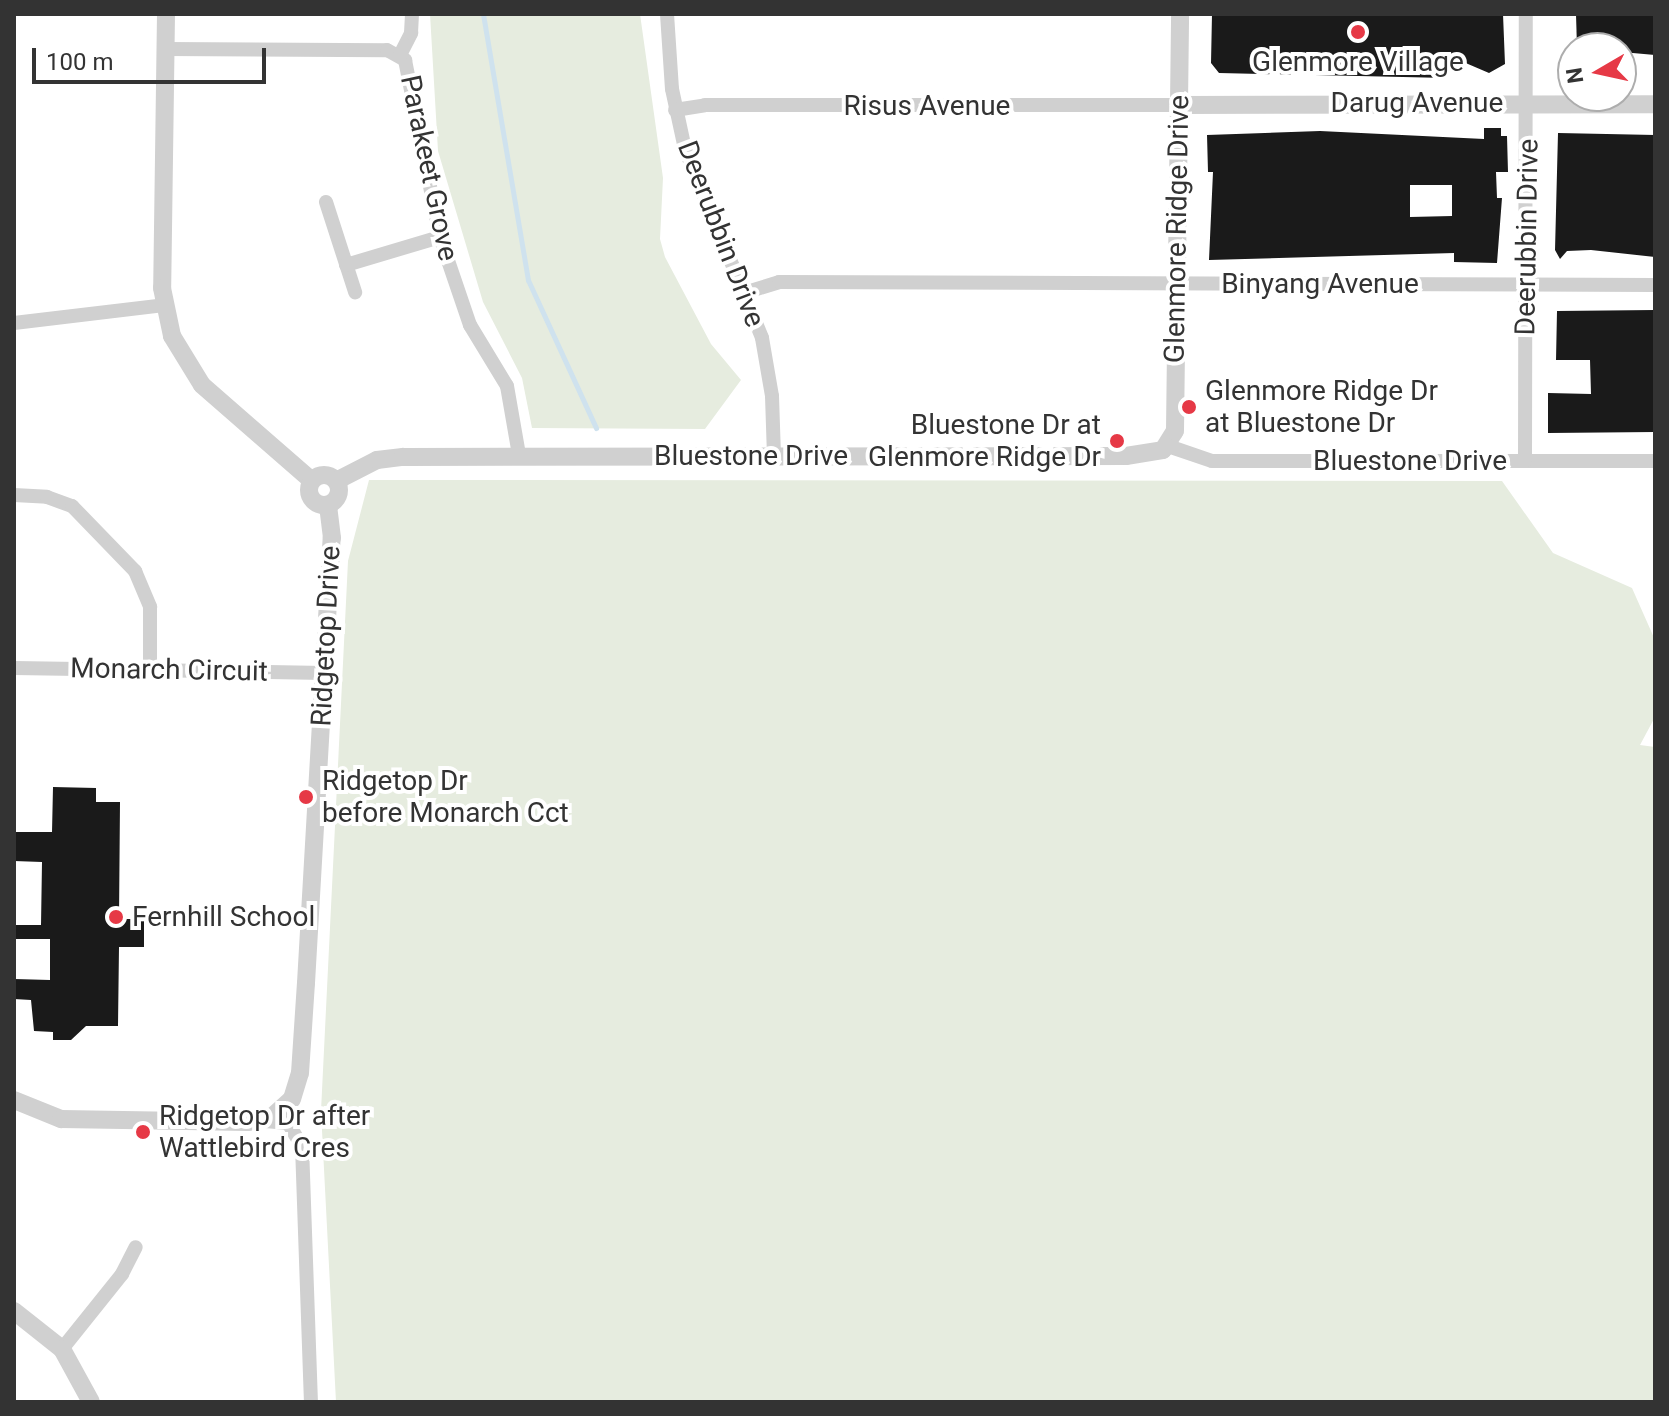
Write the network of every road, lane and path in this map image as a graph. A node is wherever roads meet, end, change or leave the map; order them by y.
1 (166, 14) edge
2 (412, 14) edge
3 (667, 14) edge
4 (1180, 14) edge
5 (1526, 14) edge
6 (165, 49) junction
7 (400, 55) junction
8 (1529, 103) junction
9 (1655, 104) edge
10 (1179, 105) junction
11 (675, 110) junction
12 (326, 202) dead end
13 (440, 237) junction
14 (346, 265) junction
15 (1176, 284) junction
16 (1527, 285) junction
17 (1655, 285) edge
18 (355, 292) dead end
19 (747, 292) junction
20 (164, 305) junction
21 (14, 323) edge
22 (1168, 446) junction
23 (519, 455) junction
24 (774, 455) junction
25 (1525, 461) junction
26 (1655, 461) edge
27 (311, 480) junction
28 (336, 481) junction
29 (14, 495) edge
30 (328, 505) junction
31 (14, 668) edge
32 (150, 670) junction
33 (325, 673) junction
34 (14, 1100) edge
35 (256, 1122) junction
36 (136, 1247) dead end
37 (14, 1311) edge
38 (62, 1349) junction
39 (91, 1402) edge
40 (311, 1402) edge

1 - 6 street
2 - 7 street
3 - 11 street, Deerubbin Drive
4 - 10 street, Glenmore Ridge Drive
5 - 8 street, Deerubbin Drive
6 - 7 street, Parakeet Grove
6 - 20 street
7 - 13 street, Parakeet Grove
8 - 9 street, Darug Avenue
8 - 10 street, Darug Avenue
8 - 16 street, Deerubbin Drive
10 - 11 street, Risus Avenue
10 - 15 street, Glenmore Ridge Drive
11 - 19 street, Deerubbin Drive
12 - 14 street
13 - 14 street
13 - 23 street, Parakeet Grove
14 - 18 street
15 - 16 street, Binyang Avenue
15 - 19 street, Binyang Avenue
15 - 22 street, Glenmore Ridge Drive
16 - 17 street, Binyang Avenue
16 - 25 street, Deerubbin Drive
19 - 24 street, Deerubbin Drive
20 - 21 street
20 - 27 street
22 - 24 street, Bluestone Drive
22 - 25 street, Bluestone Drive
23 - 24 street, Bluestone Drive
23 - 28 street, Bluestone Drive
25 - 26 street, Bluestone Drive
27 - 28 street
27 - 30 street
28 - 30 street
29 - 32 street
30 - 33 street, Ridgetop Drive
31 - 32 street, Monarch Circuit
32 - 33 street, Monarch Circuit
33 - 35 street, Ridgetop Drive
34 - 35 street
35 - 40 street
36 - 38 street
37 - 38 street
38 - 39 street

